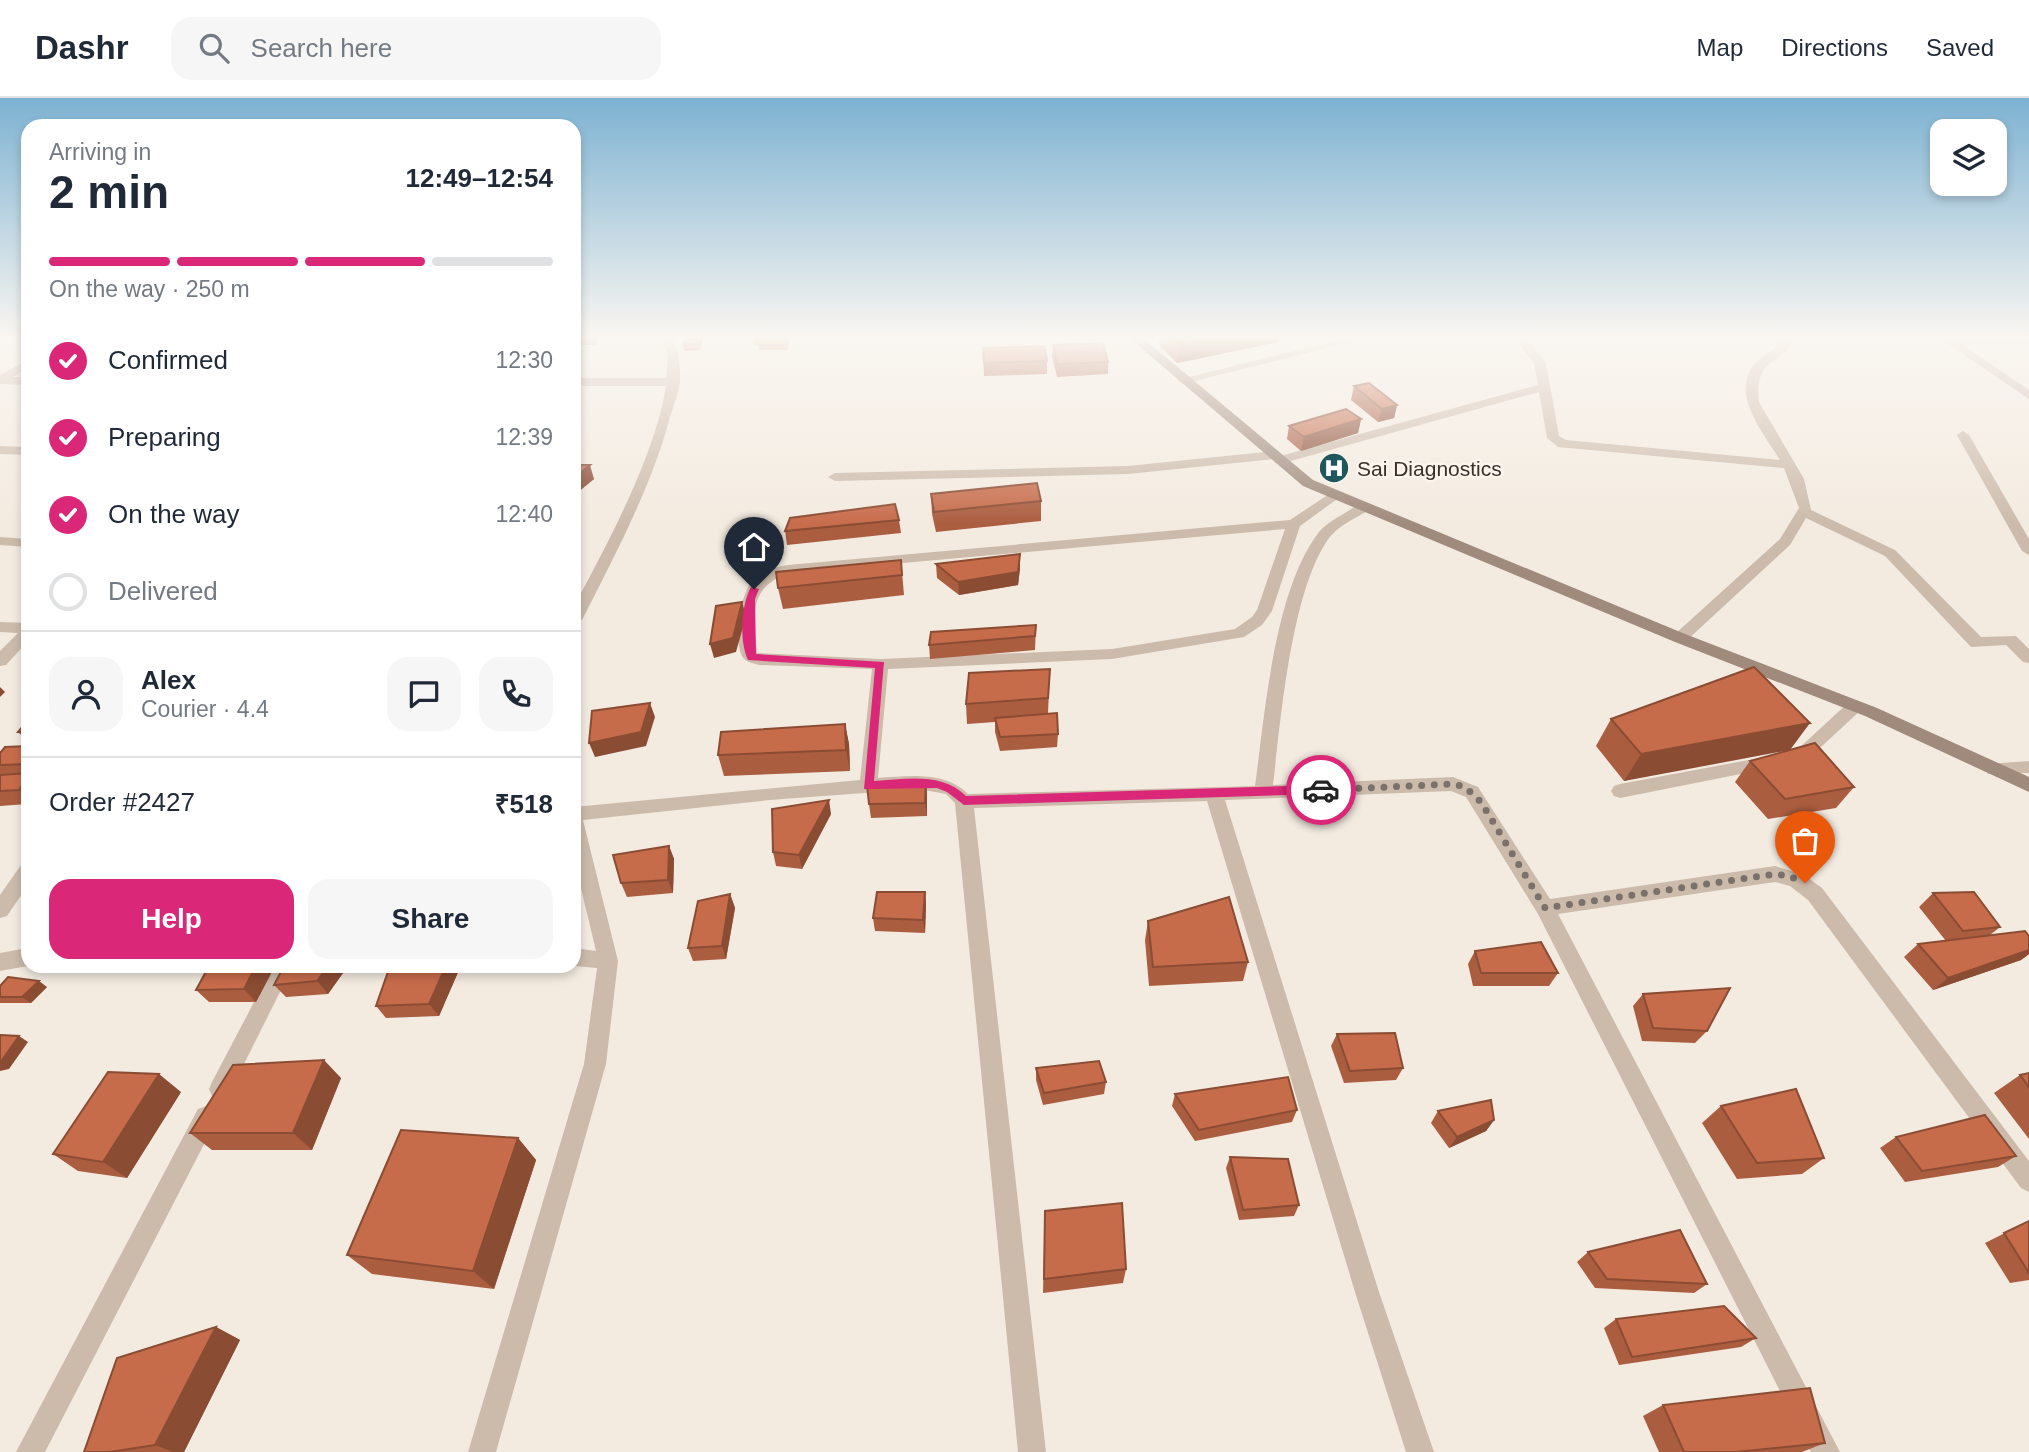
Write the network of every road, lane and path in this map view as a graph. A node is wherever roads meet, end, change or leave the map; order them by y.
1 (669, 398) edge
2 (1206, 398) edge
3 (1502, 398) edge
4 (1547, 398) edge
5 (1752, 398) edge
6 (1963, 435) dead end
7 (0, 450) edge
8 (21, 451) edge
9 (1277, 457) junction
10 (1789, 465) junction
11 (835, 477) dead end
12 (1335, 494) junction
13 (1364, 507) junction
14 (1804, 512) junction
15 (1294, 524) junction
16 (0, 541) edge
17 (21, 542) edge
18 (2029, 551) edge
19 (581, 607) edge
20 (0, 627) edge
21 (21, 629) edge
22 (21, 638) edge
23 (1680, 638) junction
24 (2029, 658) edge
25 (0, 661) edge
26 (881, 664) junction
27 (1855, 706) junction
28 (2029, 767) edge
29 (1994, 769) junction
30 (2029, 785) edge
31 (868, 786) junction
32 (1620, 791) dead end
33 (1263, 792) junction
34 (1214, 794) junction
35 (964, 801) junction
36 (581, 813) edge
37 (581, 849) edge
38 (21, 880) edge
39 (1545, 908) junction
40 (0, 910) edge
41 (21, 958) edge
42 (581, 958) edge
43 (608, 961) junction
44 (0, 962) edge
45 (280, 973) edge
46 (2029, 1181) edge
47 (30, 1452) edge
48 (482, 1452) edge
49 (1032, 1452) edge
50 (1420, 1452) edge
51 (1826, 1452) edge

1 - 19 street
2 - 9 main road
3 - 9 street
4 - 10 street
5 - 10 street
6 - 18 street
7 - 8 street
9 - 11 street
9 - 12 main road
10 - 14 street
12 - 13 main road
12 - 15 street
13 - 23 main road
13 - 33 street
14 - 23 street
14 - 24 street
15 - 26 street
15 - 26 street
16 - 17 street
20 - 21 street
22 - 25 street
23 - 27 main road
26 - 31 street
27 - 29 main road
27 - 32 street
28 - 29 street
29 - 30 main road
31 - 35 street
31 - 36 street
33 - 34 street
33 - 39 street
34 - 35 street
34 - 50 street
35 - 49 street
37 - 43 street
38 - 40 street
39 - 46 street
39 - 51 street
41 - 44 street
42 - 43 street
43 - 48 street
45 - 47 street

